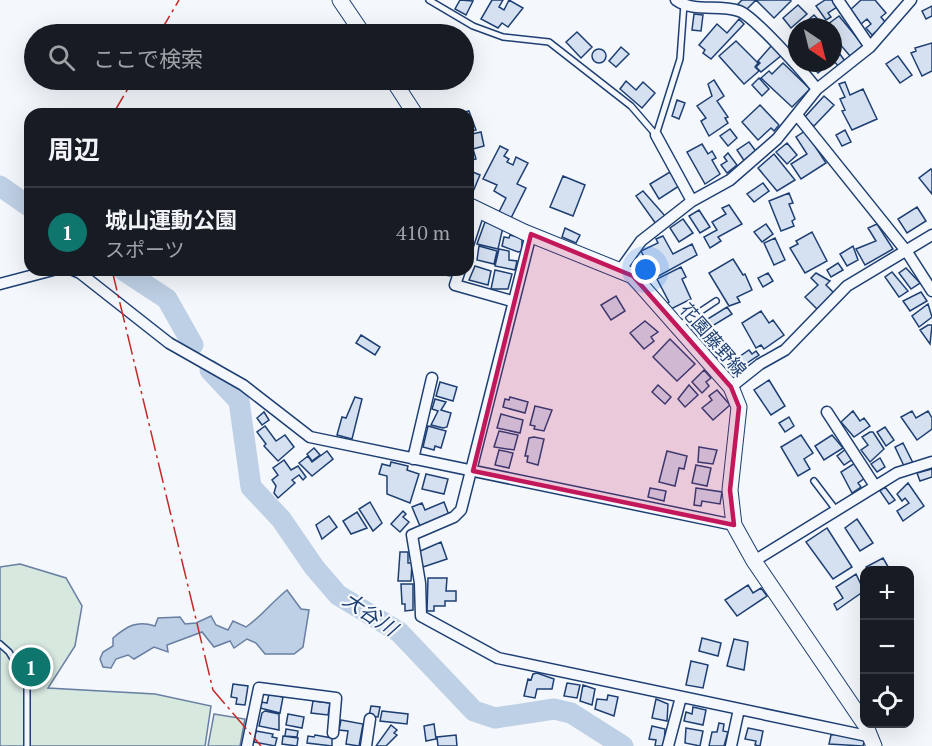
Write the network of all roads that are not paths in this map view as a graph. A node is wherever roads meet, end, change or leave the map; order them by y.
1 (340, 0) edge
2 (429, 0) edge
3 (838, 0) edge
4 (913, 1) edge
5 (681, 2) edge
6 (356, 24) edge
7 (470, 24) edge
8 (474, 26) edge
9 (870, 46) junction
10 (817, 89) junction
11 (399, 90) edge
12 (411, 108) edge
13 (796, 115) junction
14 (656, 135) junction
15 (692, 201) junction
16 (474, 208) edge
17 (531, 234) junction
18 (932, 235) edge
19 (907, 252) junction
20 (621, 269) junction
21 (30, 276) edge
22 (84, 276) edge
23 (458, 276) edge
24 (0, 284) edge
25 (932, 291) edge
26 (512, 301) junction
27 (716, 301) dead end
28 (676, 327) junction
29 (432, 378) dead end
30 (731, 387) junction
31 (827, 412) dead end
32 (412, 459) junction
33 (932, 462) edge
34 (473, 471) junction
35 (814, 481) dead end
36 (875, 486) junction
37 (836, 510) junction
38 (734, 525) junction
39 (754, 561) junction
40 (0, 644) edge
41 (681, 697) junction
42 (739, 709) junction
43 (370, 719) dead end
44 (869, 732) edge
45 (333, 733) dead end
46 (27, 746) edge
47 (248, 746) edge
48 (366, 746) edge
49 (668, 746) edge
50 (731, 746) edge

1 - 6 main road
2 - 7 lane
3 - 9 street
4 - 9 street
5 - 10 street
5 - 14 lane
8 - 14 lane
9 - 10 street
10 - 13 street
11 - 12 main road
13 - 15 street
13 - 19 street
14 - 15 street
15 - 20 street
16 - 17 main road, 花園藤野線
17 - 20 main road, 花園藤野線
17 - 26 street
18 - 19 street
19 - 25 street
19 - 30 street
20 - 28 main road, 花園藤野線
21 - 24 street
22 - 32 street
23 - 26 street
26 - 34 street
27 - 28 lane
28 - 30 main road, 花園藤野線
29 - 32 street
30 - 38 main road, 花園藤野線
31 - 36 street
32 - 34 street
33 - 36 street
34 - 38 street
34 - 41 street
35 - 37 lane
36 - 37 street
37 - 39 street
38 - 39 main road, 花園藤野線
39 - 44 main road, 花園藤野線
40 - 46 lane
41 - 42 street
41 - 49 street
42 - 44 street
42 - 50 street
43 - 48 street
45 - 47 street

